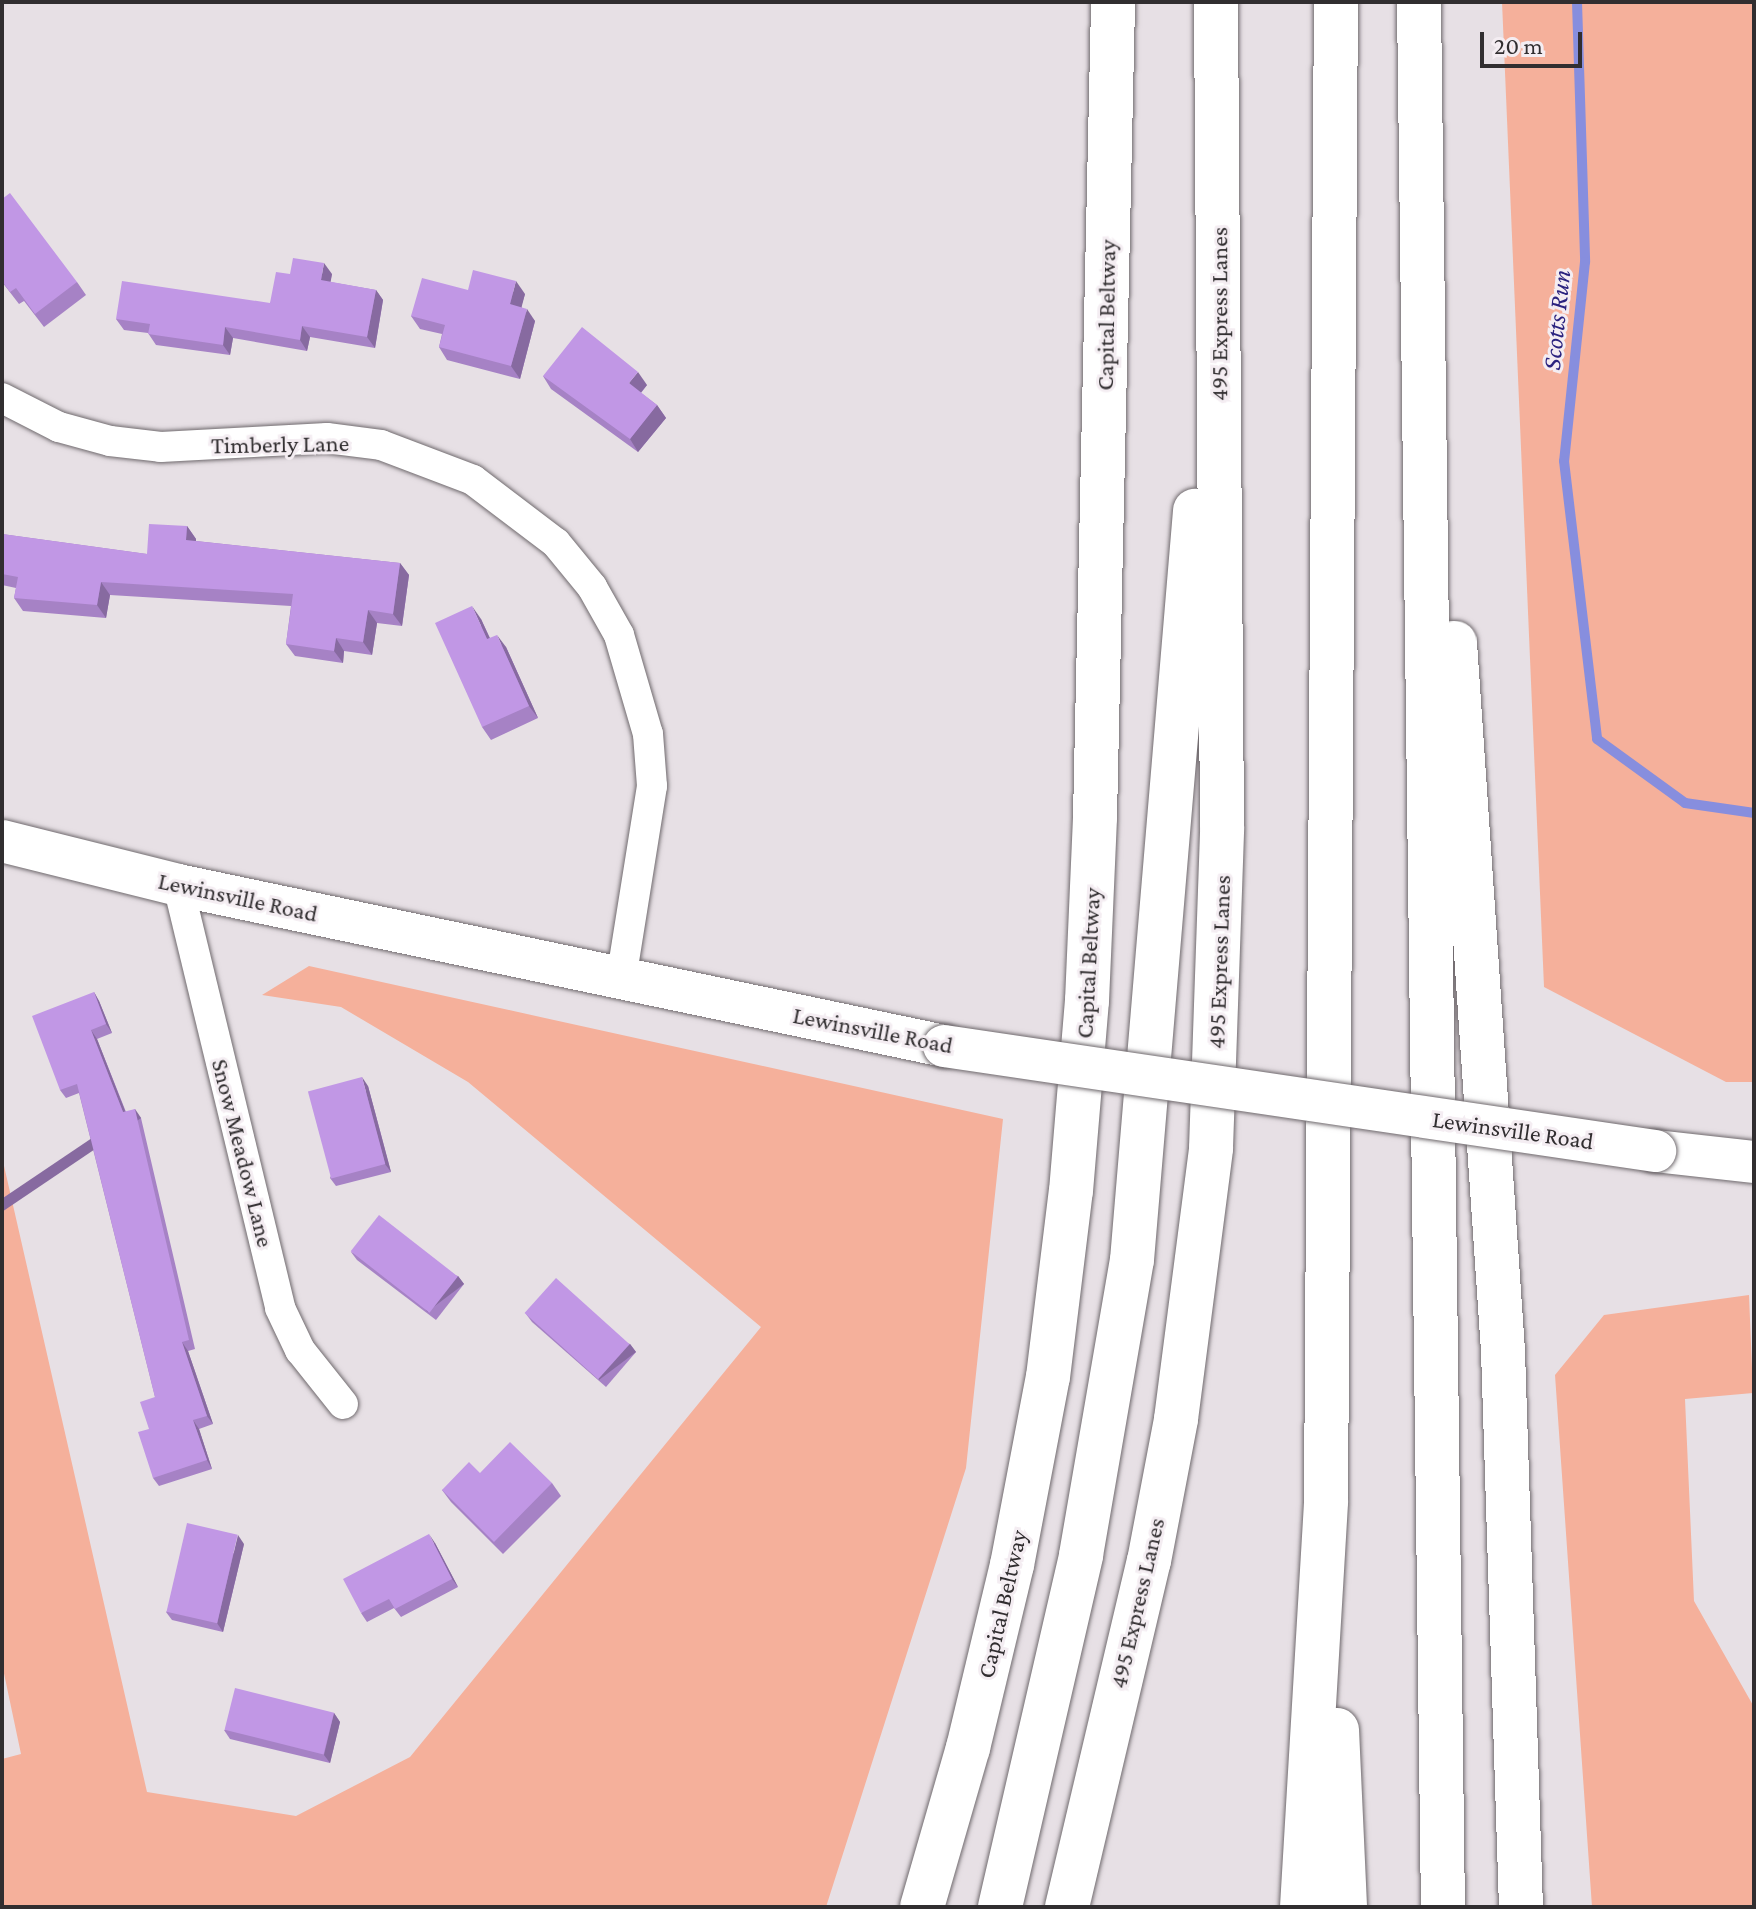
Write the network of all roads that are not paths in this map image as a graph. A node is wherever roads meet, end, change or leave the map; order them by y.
1 (1113, 2) edge
2 (1216, 2) edge
3 (1336, 2) edge
4 (1419, 2) edge
5 (1424, 202) junction
6 (1218, 225) junction
7 (2, 398) edge
8 (2, 841) edge
9 (178, 885) junction
10 (621, 979) junction
11 (1754, 1162) edge
12 (343, 1404) dead end
13 (1326, 1501) junction
14 (922, 1907) edge
15 (1000, 1907) edge
16 (1067, 1907) edge
17 (1302, 1907) edge
18 (1345, 1907) edge
19 (1443, 1907) edge
20 (1521, 1907) edge

1 - 14 highway, Capital Beltway
2 - 6 highway, 495 Express Lanes
3 - 13 highway
4 - 5 highway
5 - 19 highway
5 - 20 highway
6 - 15 highway
6 - 16 highway, 495 Express Lanes
7 - 10 street, Timberly Lane
8 - 9 main road, Lewinsville Road
9 - 10 main road, Lewinsville Road
9 - 12 street, Snow Meadow Lane
10 - 11 main road, Lewinsville Road, bridge
13 - 17 highway
13 - 18 highway

